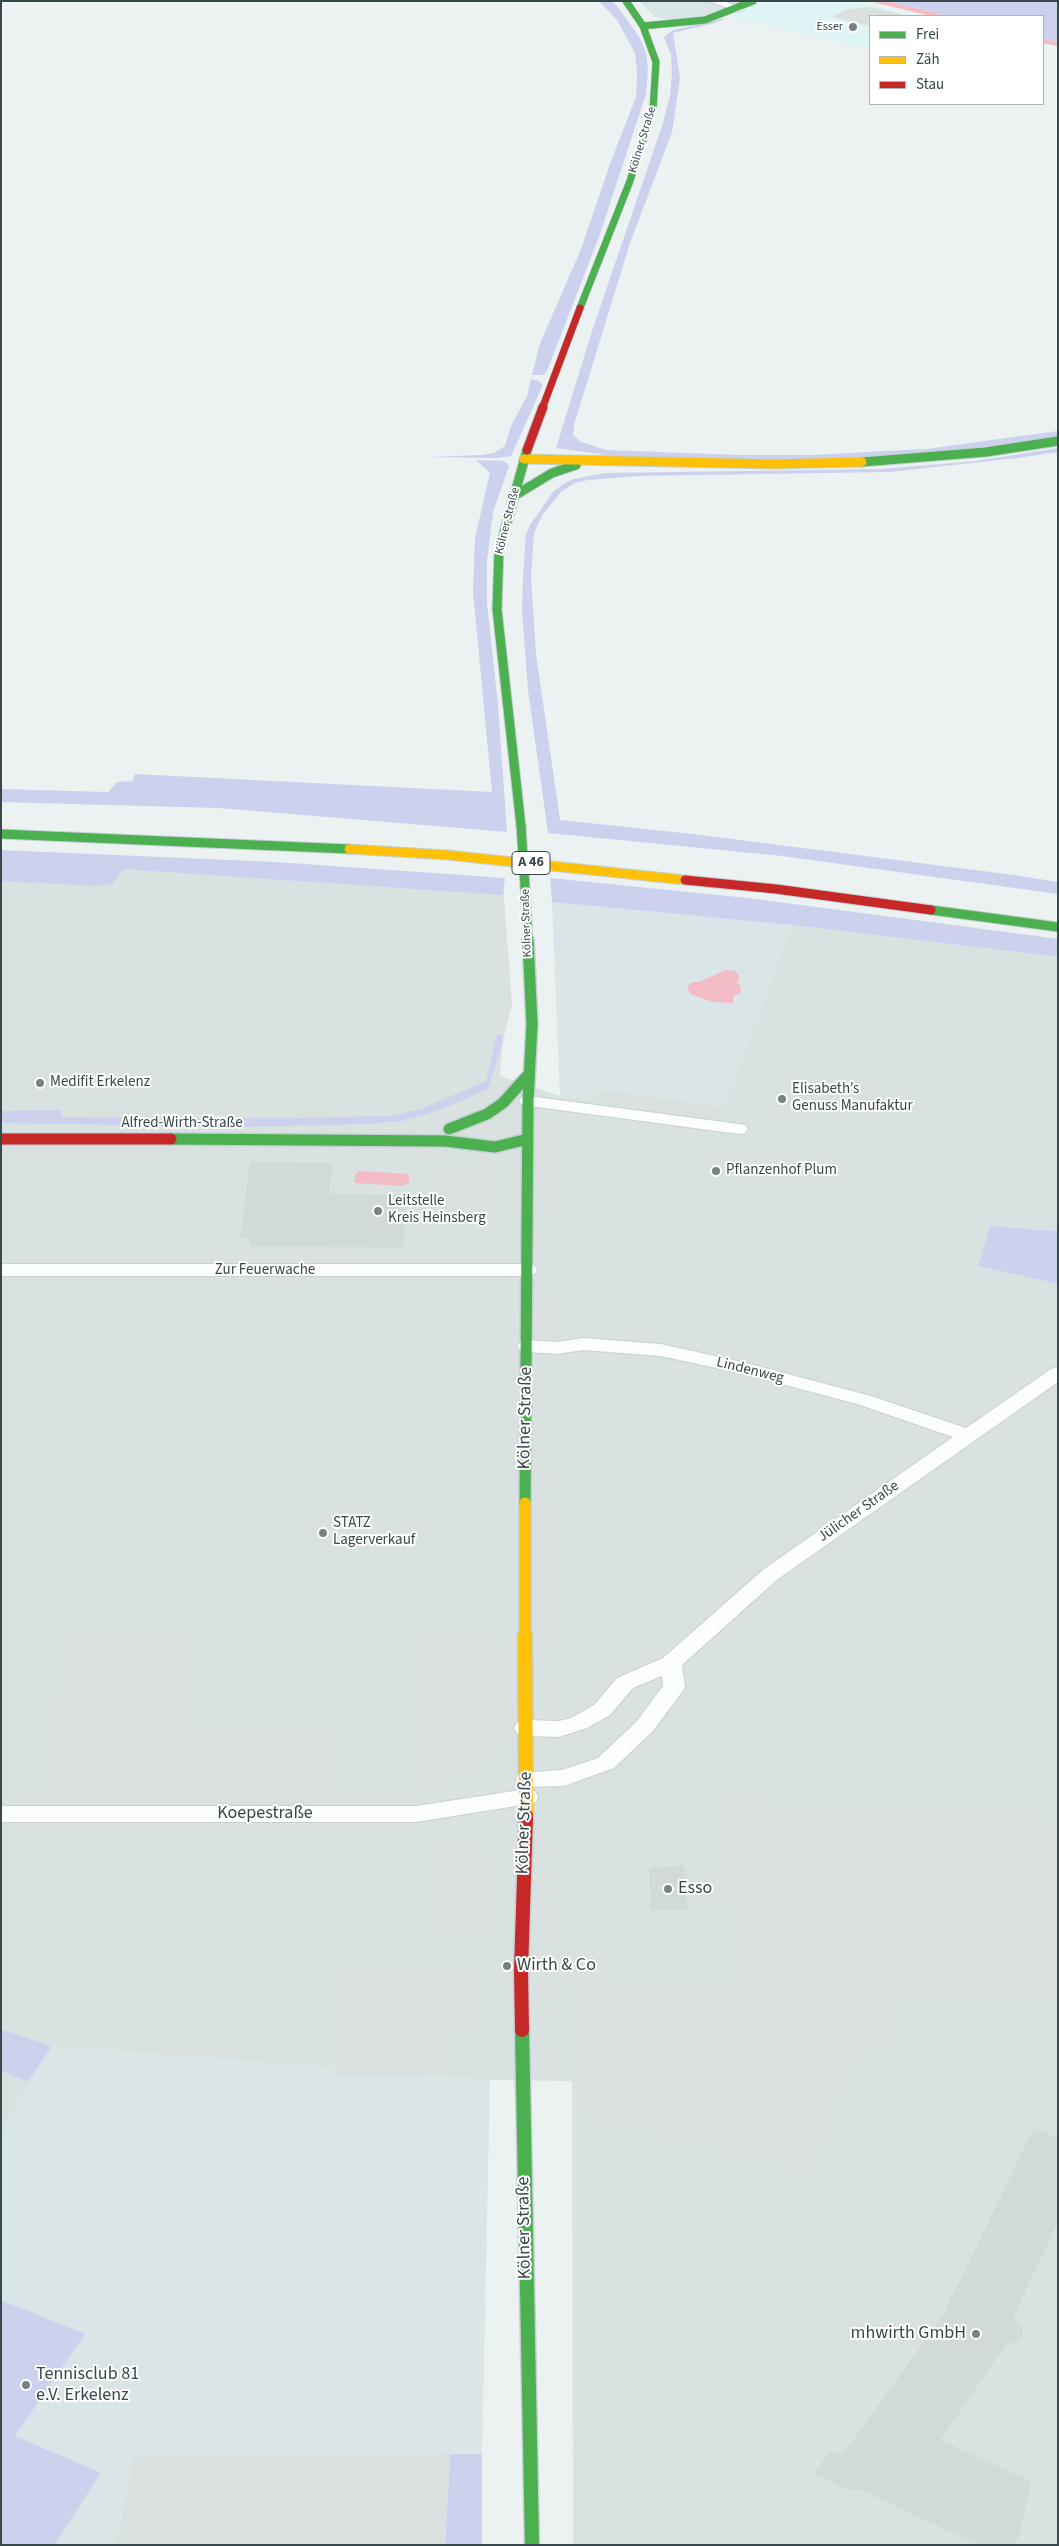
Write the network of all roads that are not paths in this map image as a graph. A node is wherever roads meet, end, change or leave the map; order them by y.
1 (626, 1) edge
2 (713, 1) edge
3 (753, 1) edge
4 (739, 9) junction
5 (644, 26) junction
6 (1058, 441) edge
7 (524, 459) junction
8 (589, 462) junction
9 (514, 496) junction
10 (1, 834) edge
11 (507, 845) dead end
12 (537, 848) dead end
13 (1058, 927) edge
14 (529, 1074) junction
15 (528, 1101) junction
16 (449, 1129) junction
17 (486, 1129) dead end
18 (738, 1129) dead end
19 (503, 1131) dead end
20 (363, 1138) junction
21 (1, 1139) edge
22 (528, 1139) junction
23 (1, 1270) edge
24 (528, 1270) junction
25 (527, 1346) junction
26 (1058, 1373) edge
27 (967, 1435) junction
28 (671, 1663) junction
29 (526, 1728) junction
30 (527, 1788) junction
31 (1, 1814) edge
32 (532, 2545) edge

1 - 5 main road, Kölner Straße
2 - 4 street
3 - 4 main road
4 - 5 main road
5 - 7 main road, Kölner Straße
6 - 8 main road
7 - 8 main road
7 - 9 main road, Kölner Straße
8 - 9 main road
9 - 14 main road, Kölner Straße, bridge
10 - 13 main road, A 46
11 - 12 main road, A 46
14 - 15 main road, Kölner Straße
14 - 16 main road
15 - 18 street
15 - 22 main road, Kölner Straße
16 - 17 main road, Alfred-Wirth-Straße
16 - 20 main road, Alfred-Wirth-Straße
19 - 22 main road
20 - 21 main road, Alfred-Wirth-Straße
20 - 22 main road, Alfred-Wirth-Straße
22 - 24 main road, Kölner Straße
23 - 24 street, Zur Feuerwache
24 - 25 main road, Kölner Straße
25 - 27 street, Lindenweg
25 - 29 main road, Kölner Straße
26 - 27 street, Jülicher Straße
27 - 28 street, Jülicher Straße
28 - 29 street, Jülicher Straße
28 - 30 street
29 - 30 main road, Kölner Straße
30 - 31 street, Koepestraße
30 - 32 main road, Kölner Straße

